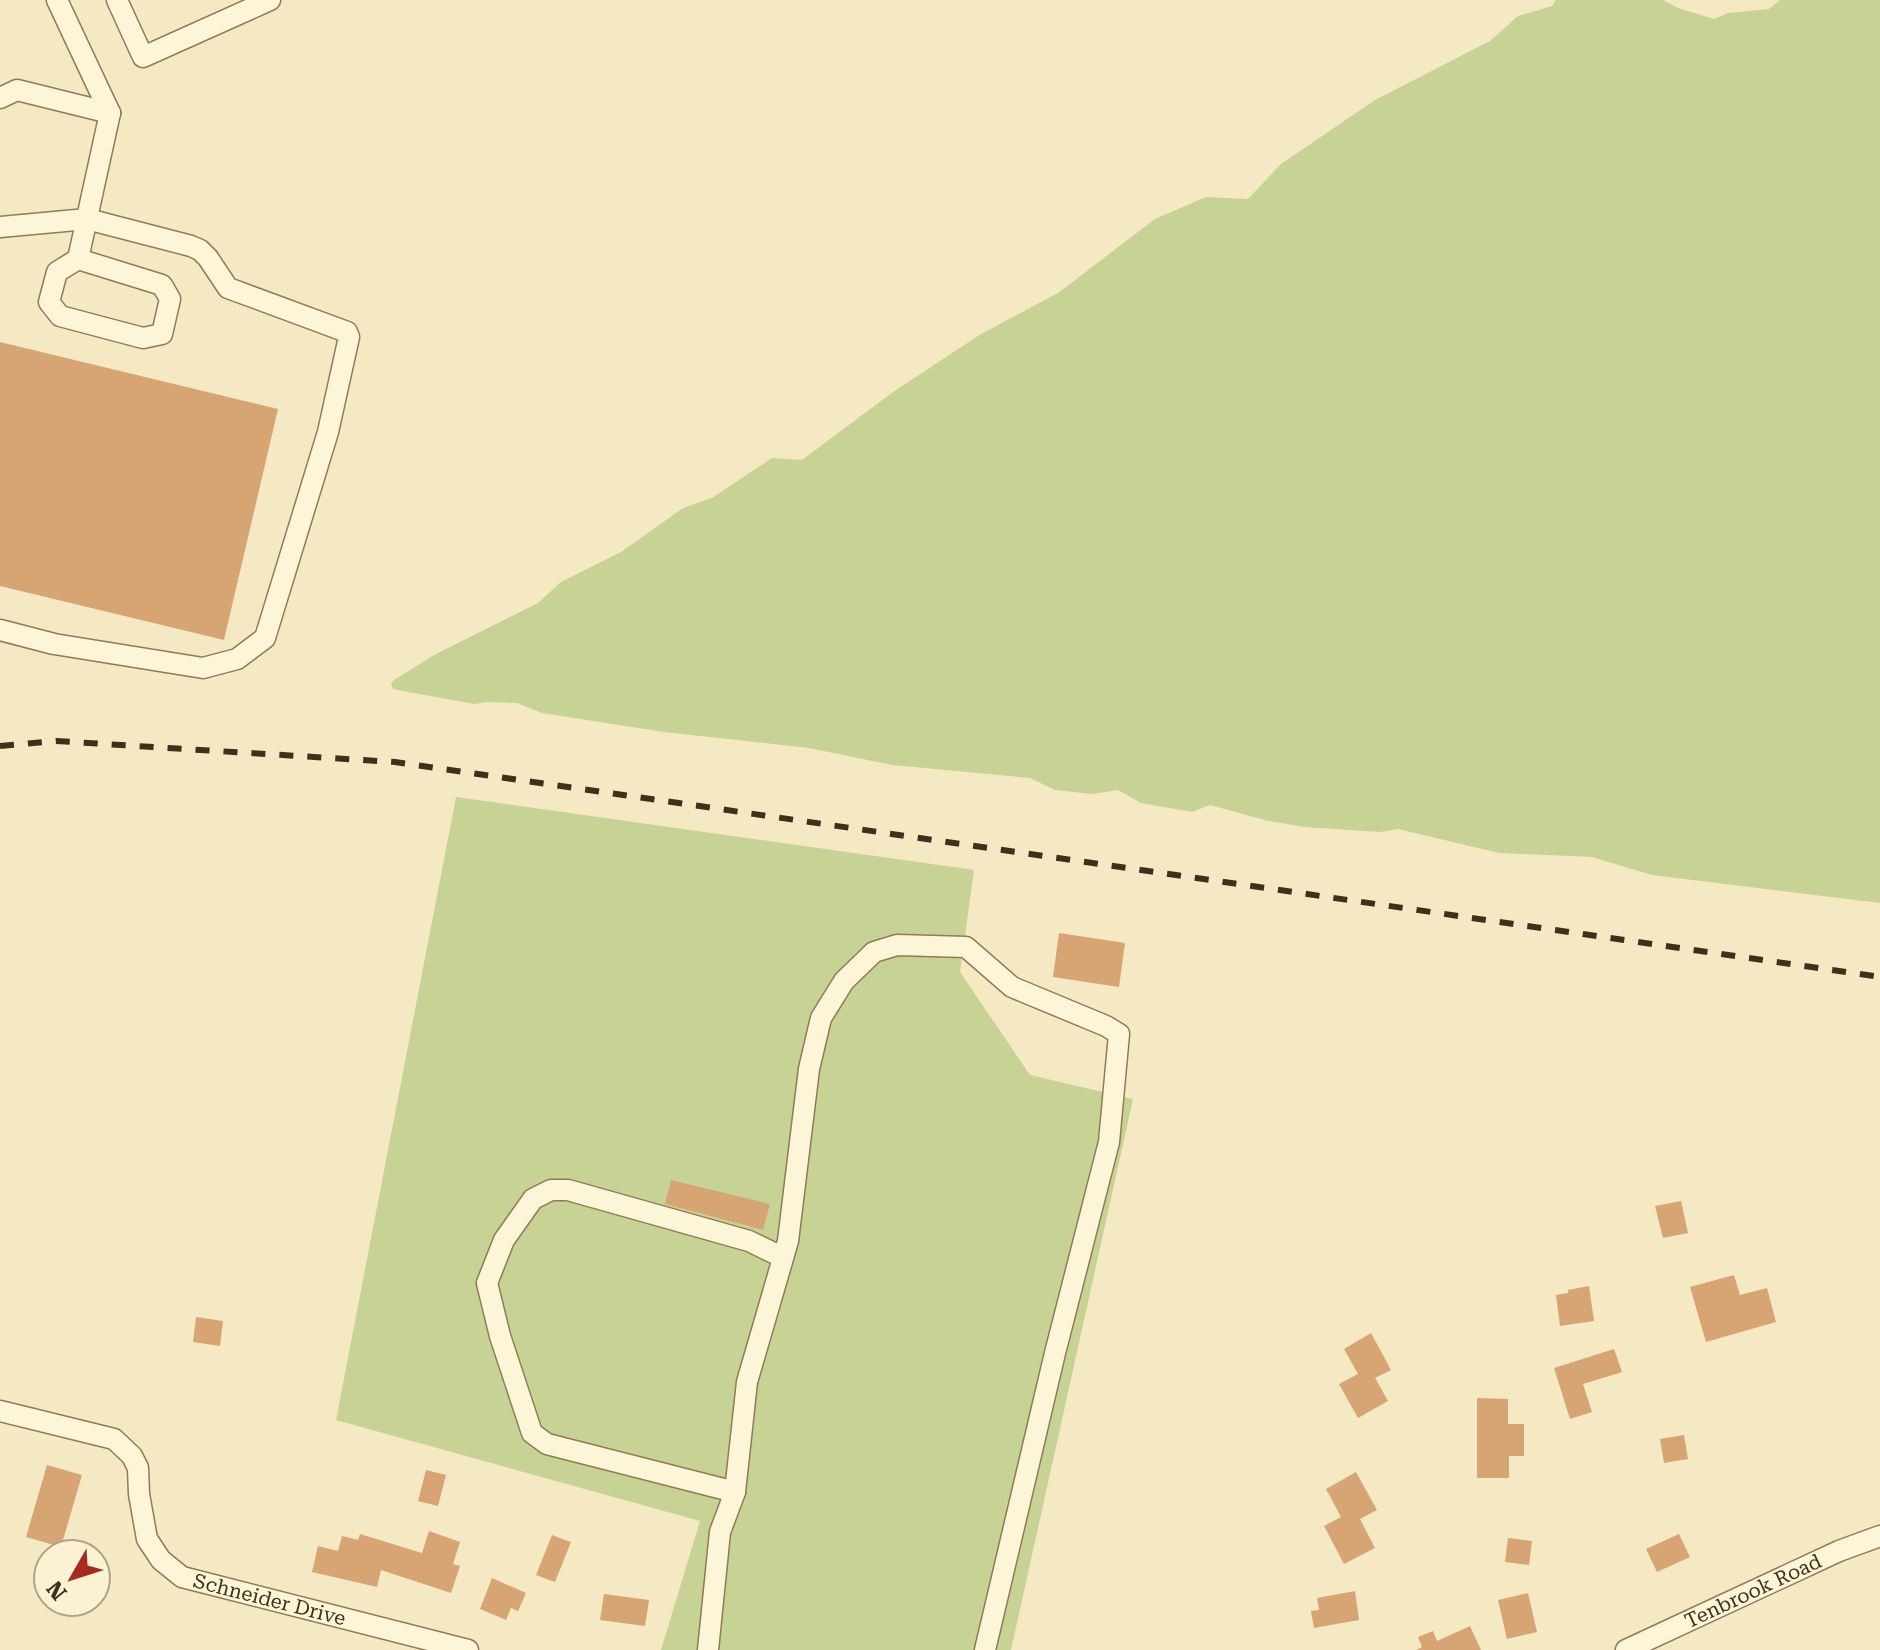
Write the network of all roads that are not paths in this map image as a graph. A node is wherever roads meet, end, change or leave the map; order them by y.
1 (57, 0) edge
2 (117, 0) edge
3 (270, 0) edge
4 (0, 98) edge
5 (110, 113) junction
6 (87, 219) junction
7 (0, 227) edge
8 (78, 259) junction
9 (0, 630) edge
10 (782, 1257) junction
11 (0, 1411) edge
12 (735, 1492) junction
13 (1880, 1536) edge
14 (468, 1650) edge
15 (708, 1650) edge
16 (985, 1650) edge
17 (1626, 1650) edge

1 - 5 street
2 - 3 street
4 - 5 street
5 - 6 street
6 - 7 street
6 - 8 street
6 - 9 street
8 - 8 street
10 - 12 street
10 - 12 street
10 - 16 street
11 - 14 street, Schneider Drive
12 - 15 street
13 - 17 street, Tenbrook Road

